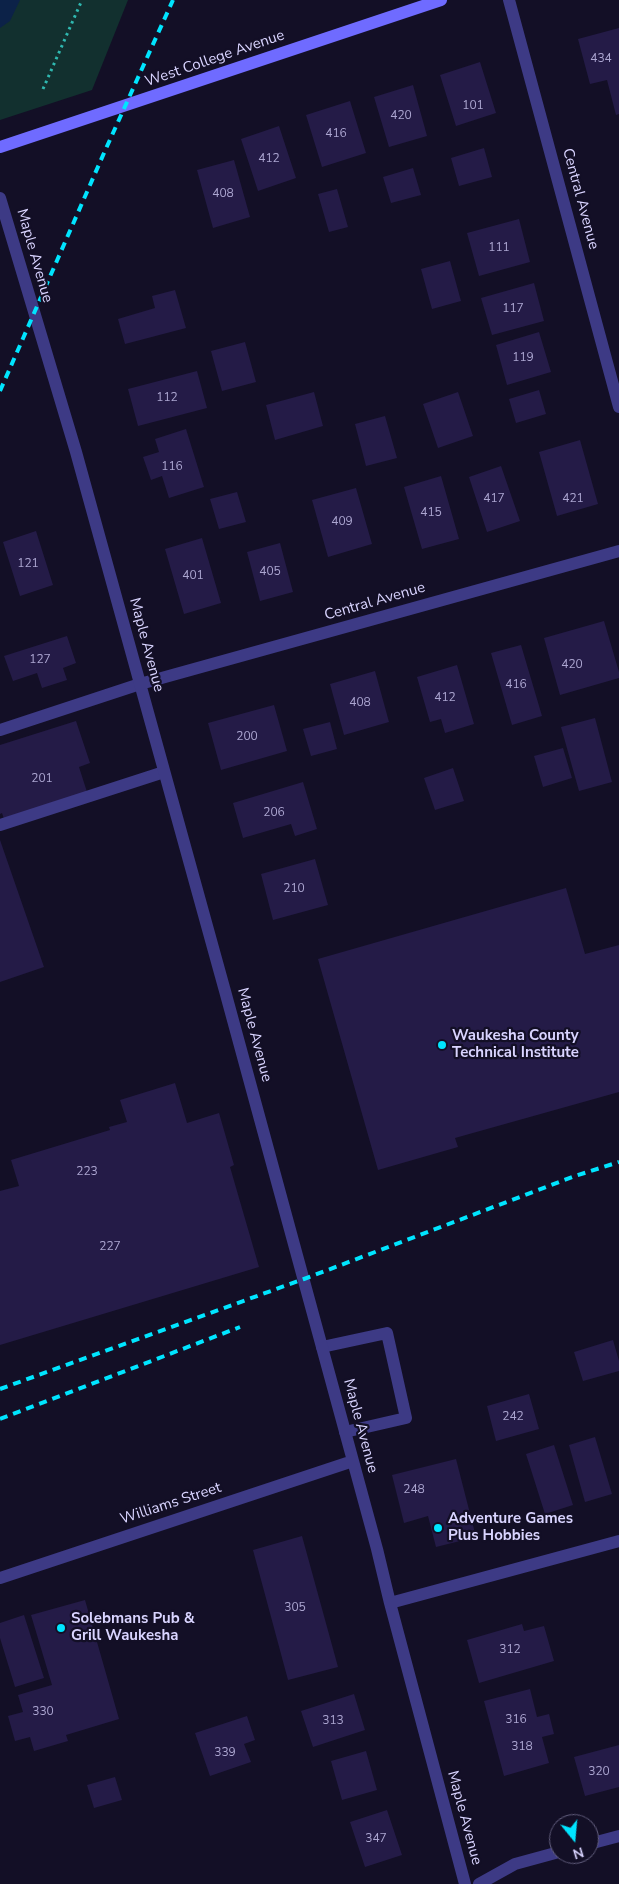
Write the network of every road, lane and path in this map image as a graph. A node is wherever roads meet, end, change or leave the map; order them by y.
1 (82, 0) edge
2 (441, 0) edge
3 (509, 0) edge
4 (43, 89) dead end
5 (0, 147) edge
6 (0, 198) edge
7 (619, 407) edge
8 (619, 551) edge
9 (140, 684) junction
10 (0, 730) edge
11 (164, 772) junction
12 (0, 824) edge
13 (322, 1347) junction
14 (345, 1432) junction
15 (353, 1462) junction
16 (619, 1541) edge
17 (0, 1578) edge
18 (390, 1603) junction
19 (619, 1836) edge
20 (599, 1841) edge
21 (549, 1855) edge
22 (466, 1884) edge
23 (480, 1884) edge

1 - 4 path
2 - 5 street, West College Avenue
3 - 7 street, Central Avenue
6 - 9 street, Maple Avenue
8 - 9 street, Central Avenue
9 - 10 street, Central Avenue
9 - 11 street, Maple Avenue
11 - 12 street
11 - 13 street, Maple Avenue
13 - 14 street, Maple Avenue
13 - 14 street
14 - 15 street, Maple Avenue
15 - 17 street, Williams Street
15 - 18 street, Maple Avenue
16 - 18 street
18 - 22 street, Maple Avenue
19 - 20 street
21 - 23 street

